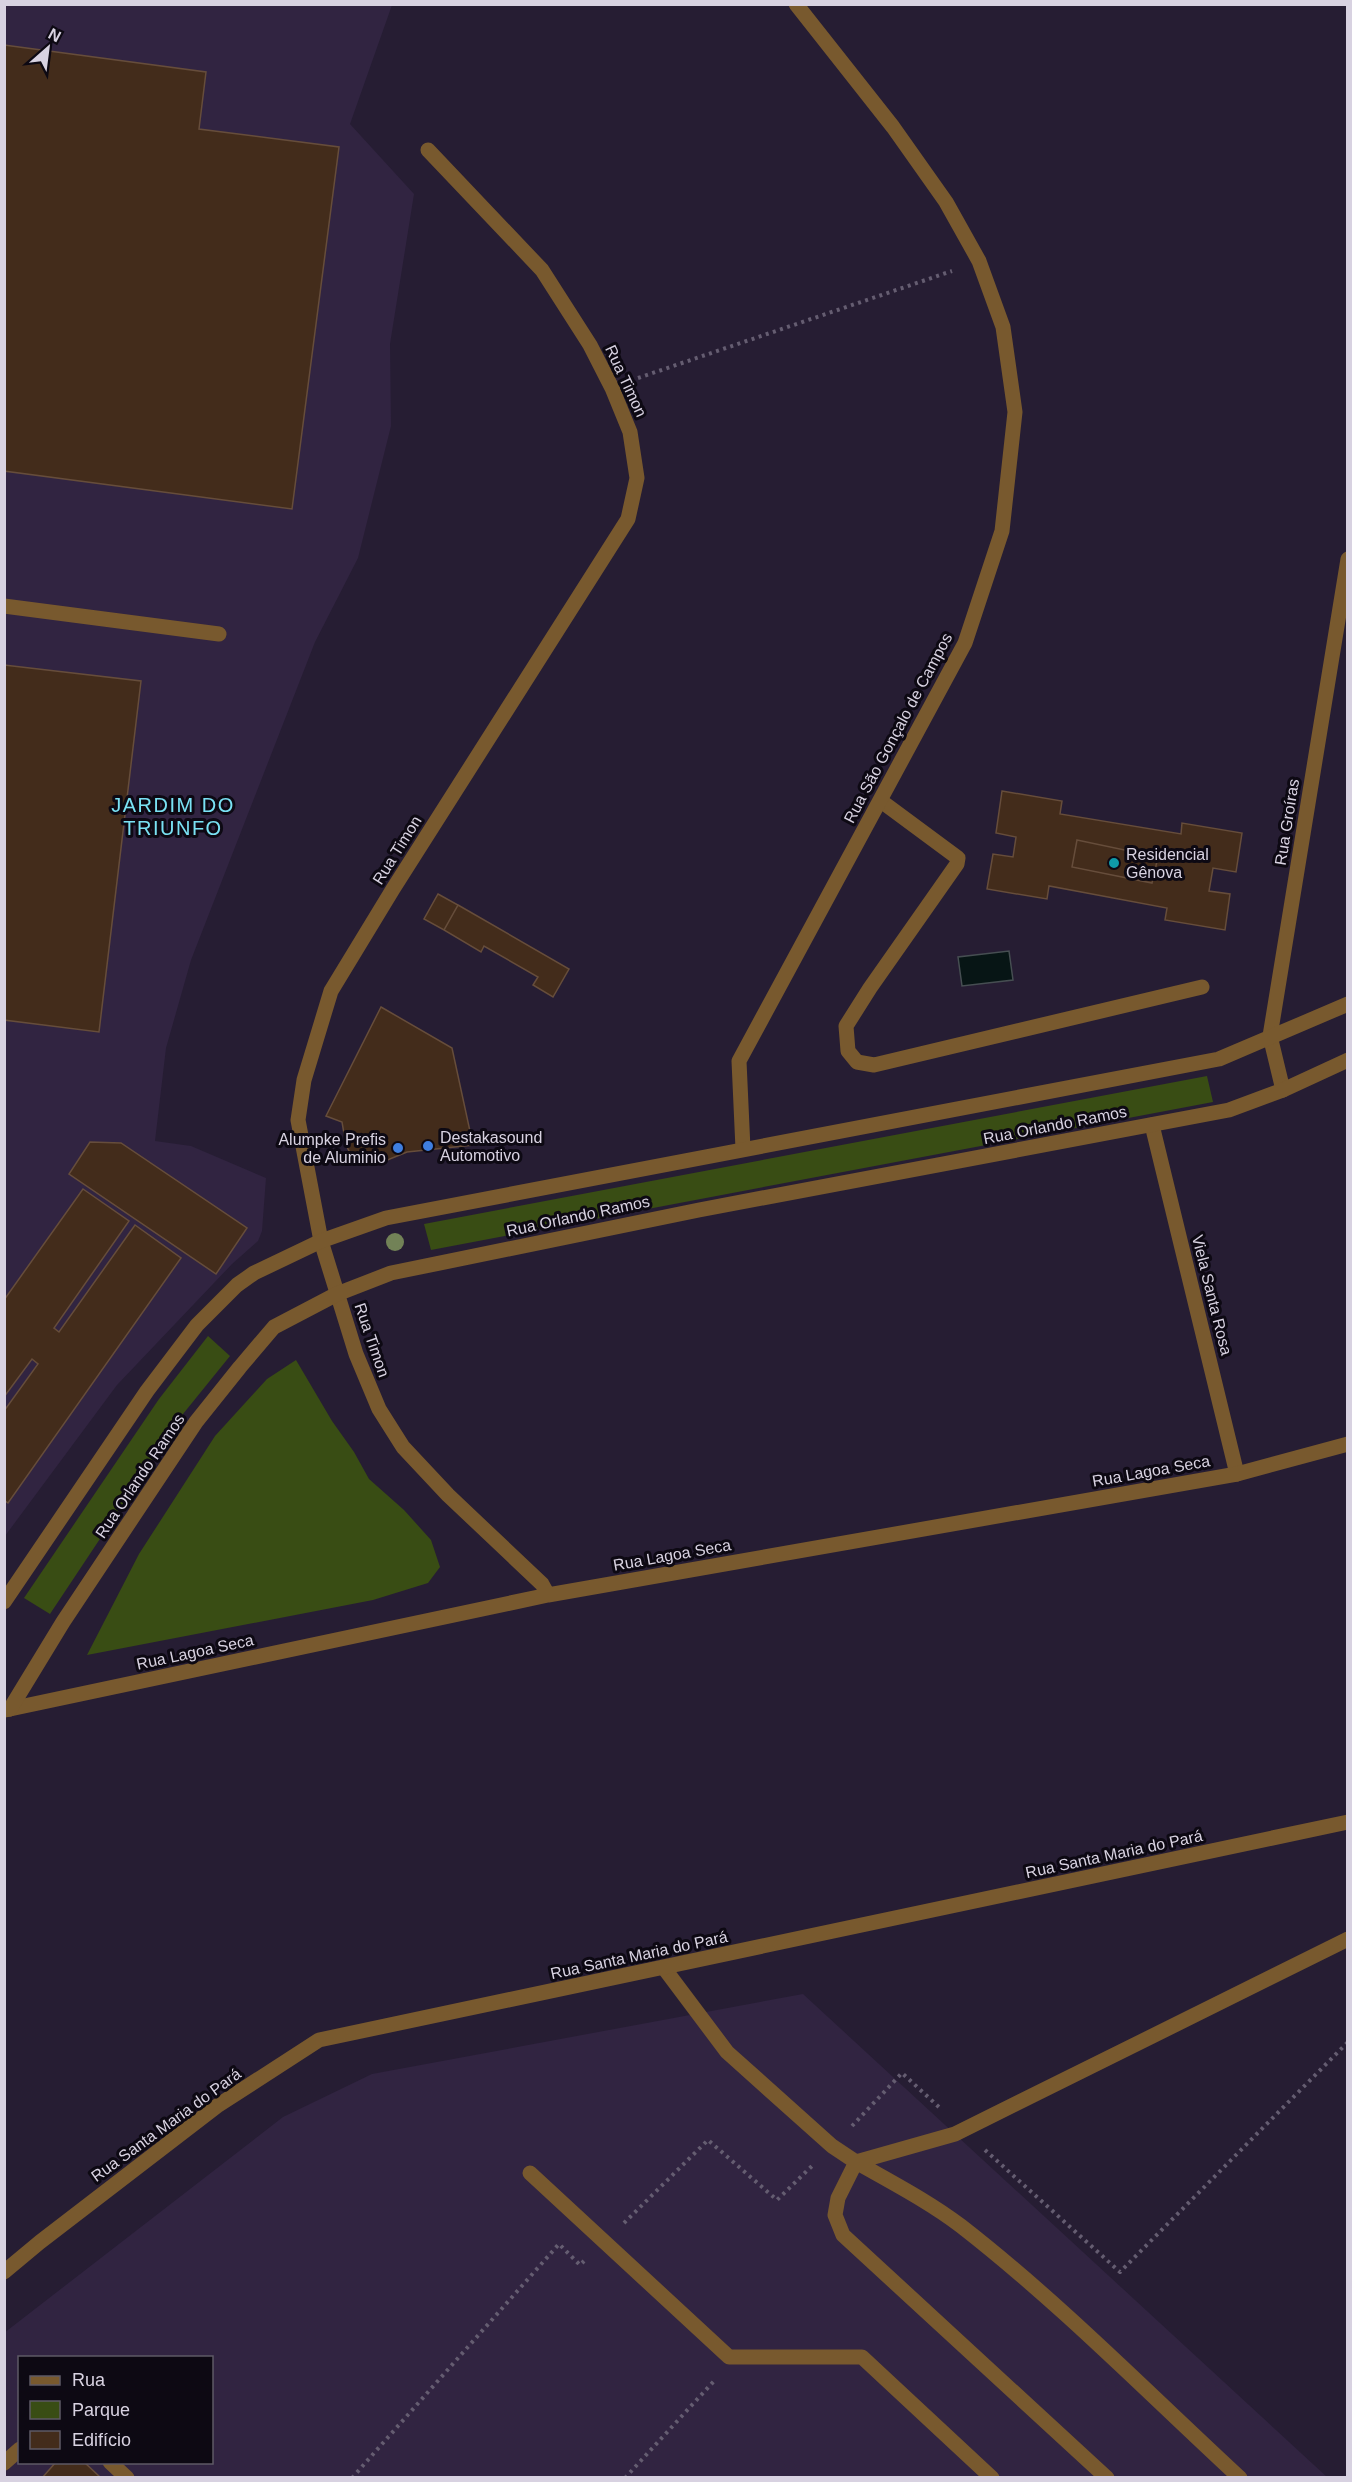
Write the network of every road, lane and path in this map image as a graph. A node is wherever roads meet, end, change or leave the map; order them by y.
1 (796, 4) edge
2 (428, 150) dead end
3 (980, 261) junction
4 (612, 387) junction
5 (1347, 559) edge
6 (4, 606) edge
7 (219, 634) dead end
8 (881, 801) junction
9 (1202, 987) dead end
10 (1347, 1004) edge
11 (1270, 1036) junction
12 (1347, 1060) edge
13 (1283, 1090) junction
14 (1152, 1125) junction
15 (743, 1149) junction
16 (321, 1241) junction
17 (338, 1294) junction
18 (1347, 1444) edge
19 (1237, 1474) junction
20 (548, 1595) junction
21 (4, 1602) edge
22 (7, 1709) edge
23 (1347, 1822) edge
24 (1347, 1939) edge
25 (664, 1968) junction
26 (856, 2162) junction
27 (530, 2173) dead end
28 (4, 2272) edge
29 (707, 2374) dead end
30 (18, 2451) edge
31 (4, 2463) edge
32 (111, 2464) edge
33 (127, 2478) edge
34 (625, 2478) edge
35 (992, 2478) edge
36 (1107, 2478) edge
37 (1240, 2478) edge

1 - 3 street, Rua São Gonçalo de Campos
2 - 4 street, Rua Timon
3 - 4 path
3 - 8 street, Rua São Gonçalo de Campos
4 - 16 street, Rua Timon
5 - 11 street, Rua Groíras
6 - 7 street
8 - 9 street
8 - 15 street, Rua São Gonçalo de Campos
10 - 11 street, Rua Orlando Ramos
11 - 13 street, Rua Groíras
11 - 15 street, Rua Orlando Ramos
12 - 13 street, Rua Orlando Ramos
13 - 14 street, Rua Orlando Ramos
14 - 17 street, Rua Orlando Ramos
14 - 19 street, Viela Santa Rosa
15 - 16 street, Rua Orlando Ramos
16 - 17 street, Rua Timon
16 - 21 street, Rua Orlando Ramos
17 - 20 street, Rua Timon
17 - 22 street, Rua Orlando Ramos
18 - 19 street, Rua Lagoa Seca
19 - 20 street, Rua Lagoa Seca
20 - 22 street, Rua Lagoa Seca
23 - 25 street, Rua Santa Maria do Pará
24 - 26 street
25 - 26 street
25 - 28 street, Rua Santa Maria do Pará
26 - 36 street
26 - 37 street
27 - 35 street
29 - 34 path
30 - 31 street
32 - 33 street

